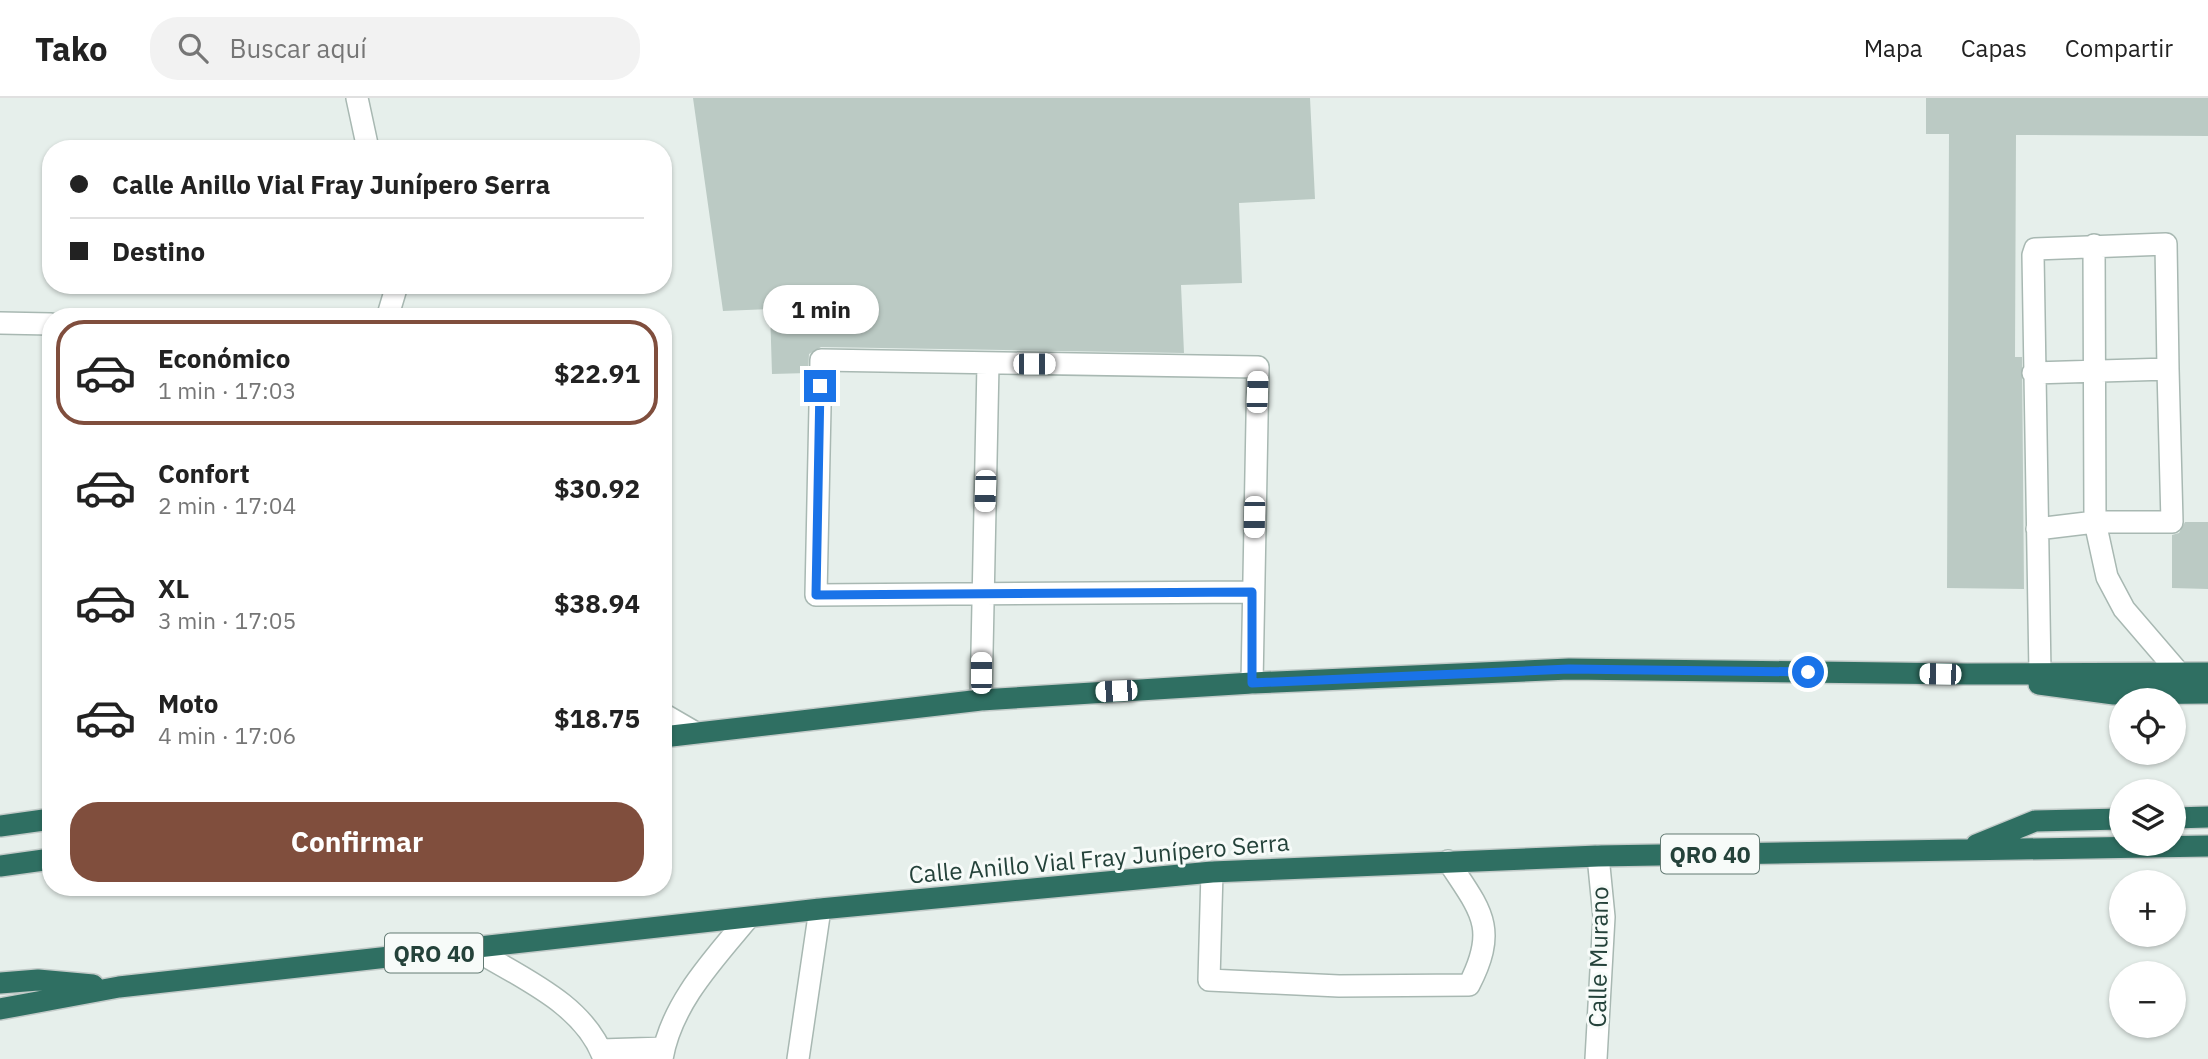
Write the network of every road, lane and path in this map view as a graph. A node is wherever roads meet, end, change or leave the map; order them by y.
1 (357, 98) edge
2 (366, 140) edge
3 (2094, 245) junction
4 (0, 323) edge
5 (42, 324) edge
6 (988, 364) junction
7 (2168, 369) junction
8 (2094, 370) junction
9 (2033, 373) junction
10 (2095, 523) junction
11 (2037, 529) junction
12 (1252, 592) junction
13 (981, 594) junction
14 (2040, 673) junction
15 (2179, 673) junction
16 (2208, 673) edge
17 (1967, 674) junction
18 (1252, 683) junction
19 (2208, 693) edge
20 (981, 700) junction
21 (672, 719) edge
22 (694, 732) junction
23 (672, 736) edge
24 (2208, 817) edge
25 (2186, 818) edge
26 (2109, 819) edge
27 (42, 820) edge
28 (0, 825) edge
29 (2208, 846) edge
30 (1965, 849) junction
31 (1598, 856) junction
32 (42, 860) edge
33 (1448, 861) junction
34 (0, 866) edge
35 (1212, 872) junction
36 (820, 909) junction
37 (748, 919) junction
38 (474, 949) junction
39 (0, 983) edge
40 (119, 987) junction
41 (0, 1009) edge
42 (663, 1054) edge
43 (603, 1055) edge
44 (798, 1059) edge
45 (1596, 1059) edge

1 - 2 street
3 - 7 street
3 - 8 street
3 - 9 street
4 - 5 street
6 - 12 street
6 - 13 street
6 - 13 street
7 - 8 street
7 - 10 street
8 - 9 street
8 - 10 street
9 - 11 street
10 - 11 street
10 - 15 street
11 - 14 street
12 - 13 street
12 - 18 street
13 - 20 street
14 - 15 highway
14 - 17 highway
15 - 16 highway
17 - 18 highway
17 - 19 highway
18 - 20 highway
20 - 22 highway
21 - 22 street
22 - 23 highway
24 - 25 highway
26 - 30 highway
27 - 28 highway
29 - 30 highway, Calle Anillo Vial Fray Junípero Serra / QRO 40
30 - 31 highway, Calle Anillo Vial Fray Junípero Serra / QRO 40
31 - 33 highway, Calle Anillo Vial Fray Junípero Serra / QRO 40
31 - 45 street, Calle Murano
32 - 34 highway
33 - 35 highway, Calle Anillo Vial Fray Junípero Serra / QRO 40
33 - 35 street
35 - 36 highway, Calle Anillo Vial Fray Junípero Serra / QRO 40
36 - 37 highway, Calle Anillo Vial Fray Junípero Serra / QRO 40
36 - 44 street
37 - 38 highway, Calle Anillo Vial Fray Junípero Serra / QRO 40
37 - 42 street
38 - 40 highway, Calle Anillo Vial Fray Junípero Serra / QRO 40
38 - 43 street
39 - 40 highway
40 - 41 highway, Calle Anillo Vial Fray Junípero Serra / QRO 40
42 - 43 street

